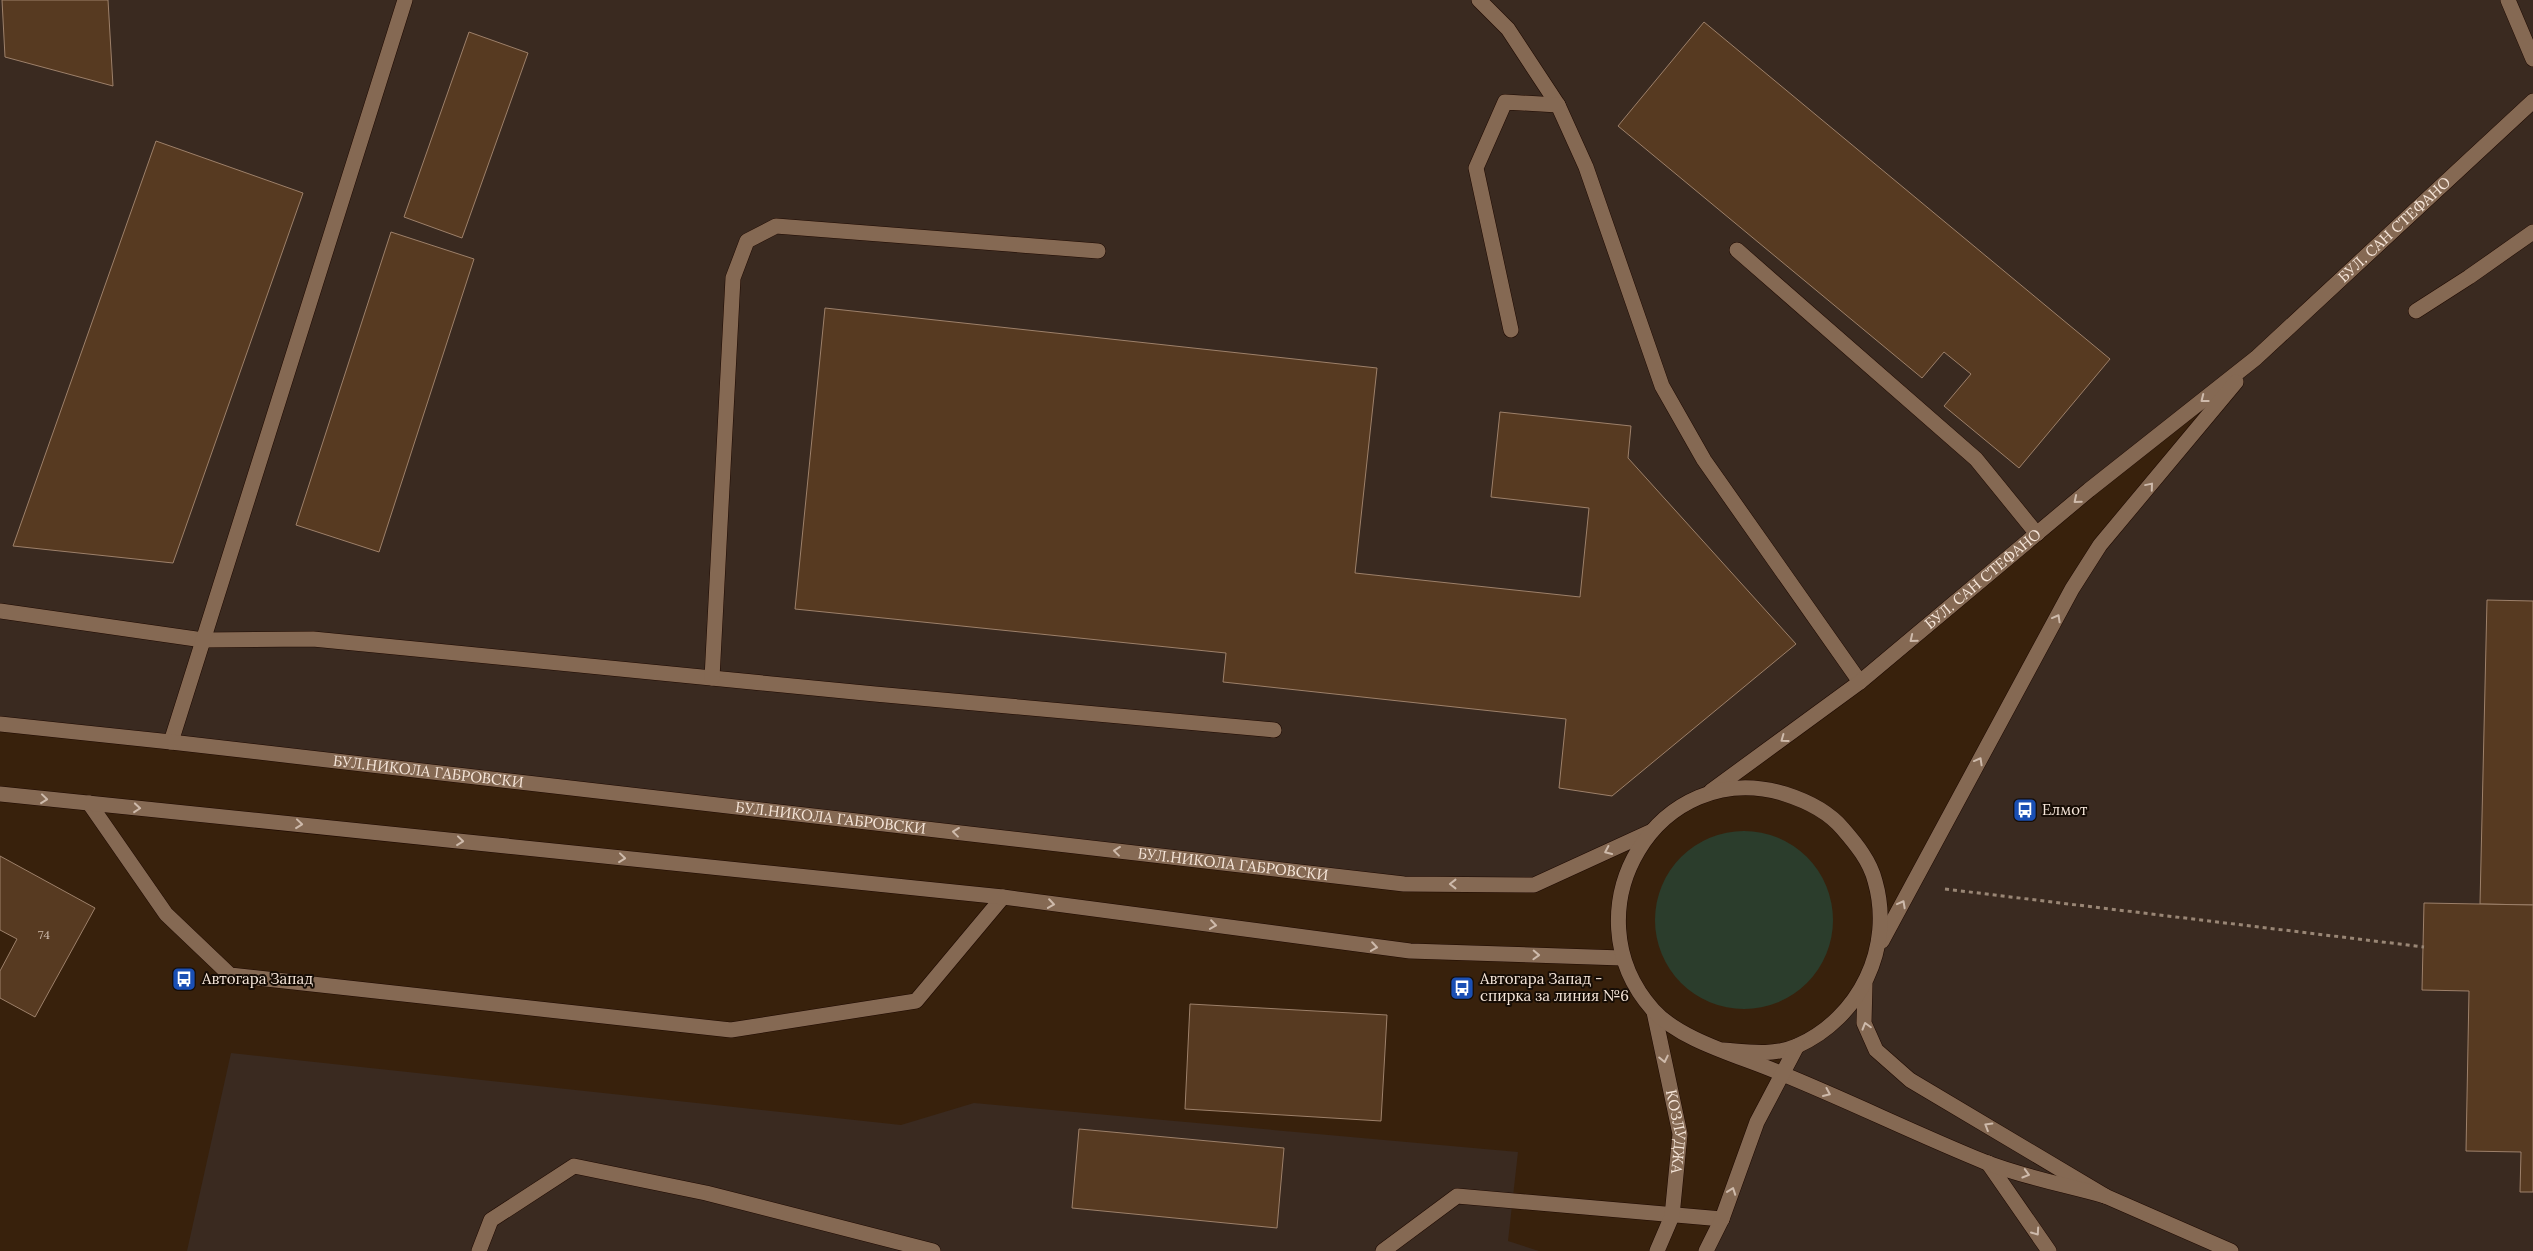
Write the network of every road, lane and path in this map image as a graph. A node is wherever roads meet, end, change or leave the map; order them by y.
1 (405, 0) edge
2 (1479, 0) edge
3 (2508, 0) edge
4 (2533, 59) edge
5 (2533, 101) edge
6 (1558, 105) junction
7 (2533, 232) edge
8 (1737, 250) dead end
9 (1098, 251) dead end
10 (2416, 310) dead end
11 (1512, 330) dead end
12 (2256, 358) junction
13 (2037, 534) junction
14 (0, 611) edge
15 (203, 640) junction
16 (712, 678) junction
17 (1860, 682) junction
18 (0, 724) edge
19 (1274, 730) dead end
20 (171, 742) junction
21 (0, 794) edge
22 (1706, 795) junction
23 (89, 803) junction
24 (1652, 830) junction
25 (1912, 885) junction
26 (1003, 897) junction
27 (1879, 947) junction
28 (2424, 948) dead end
29 (1622, 958) junction
30 (1865, 984) junction
31 (1654, 1012) junction
32 (1797, 1046) junction
33 (1723, 1050) junction
34 (1782, 1074) junction
35 (1988, 1163) junction
36 (2105, 1196) junction
37 (1672, 1216) junction
38 (1722, 1219) junction
39 (479, 1251) edge
40 (933, 1251) edge
41 (1382, 1251) edge
42 (1657, 1251) edge
43 (1706, 1251) edge
44 (2049, 1251) edge
45 (2231, 1251) edge

1 - 15 street
2 - 6 street
3 - 4 street
5 - 12 street, БУЛ. САН СТЕФАНО
6 - 11 street
6 - 17 street
7 - 10 street
8 - 13 street
9 - 16 street
12 -> 13 street, БУЛ. САН СТЕФАНО
25 -> 12 street, БУЛ. САН СТЕФАНО
13 -> 17 street, БУЛ. САН СТЕФАНО
14 - 15 street
15 - 16 street
15 - 20 street
16 - 19 street
17 -> 22 street, БУЛ. САН СТЕФАНО
18 - 20 street, БУЛ.НИКОЛА ГАБРОВСКИ
24 -> 20 street, БУЛ.НИКОЛА ГАБРОВСКИ
21 -> 23 street
22 - 24 street
22 - 27 street
23 -> 26 street
23 - 26 street
24 - 29 street
27 -> 25 street, БУЛ. САН СТЕФАНО
25 - 28 path
26 -> 29 street
27 - 30 street
29 - 31 street
30 - 32 street
36 -> 30 street
31 - 33 street
31 -> 37 street, КОЗЛУДЖА
32 - 33 street
32 - 34 street
33 - 34 street
34 -> 35 street
38 -> 34 street
35 -> 36 street
35 -> 44 street
36 - 45 street
37 - 38 street
37 - 41 street
37 - 42 street, КОЗЛУДЖА
38 - 43 street
39 - 40 street

